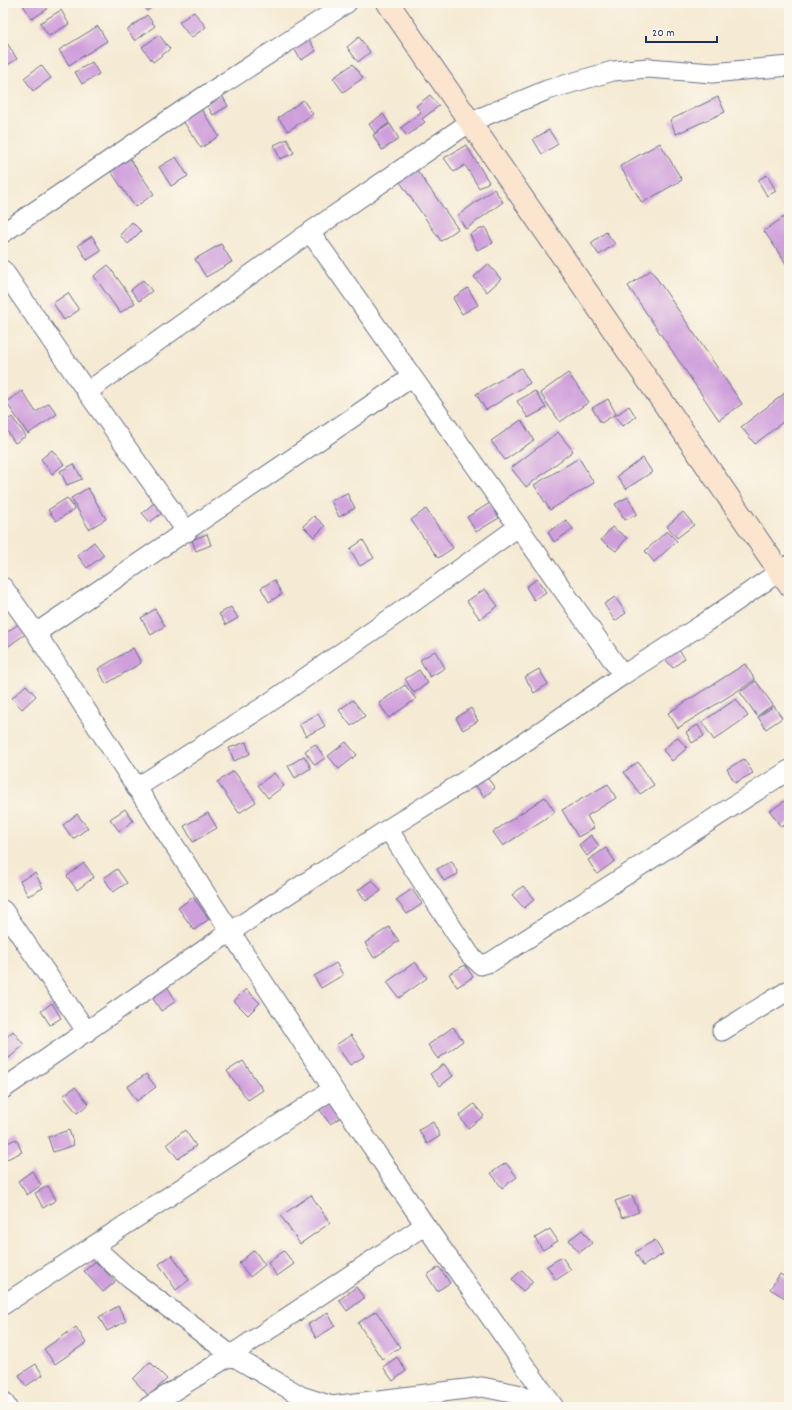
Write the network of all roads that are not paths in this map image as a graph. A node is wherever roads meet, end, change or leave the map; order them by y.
1 (347, 3) edge
2 (388, 3) edge
3 (789, 66) edge
4 (470, 122) junction
5 (310, 232) junction
6 (3, 233) edge
7 (3, 270) edge
8 (412, 377) junction
9 (87, 392) junction
10 (518, 527) junction
11 (186, 532) junction
12 (786, 574) edge
13 (3, 587) edge
14 (36, 633) junction
15 (623, 675) junction
16 (789, 770) edge
17 (136, 788) junction
18 (388, 829) junction
19 (3, 910) edge
20 (230, 932) junction
21 (789, 990) edge
22 (722, 1031) dead end
23 (87, 1032) junction
24 (3, 1089) edge
25 (332, 1089) junction
26 (425, 1225) junction
27 (93, 1246) junction
28 (3, 1305) edge
29 (231, 1355) junction
30 (3, 1401) edge
31 (7, 1407) edge
32 (148, 1407) edge
33 (549, 1407) edge
34 (554, 1407) edge

1 - 6 street
2 - 4 street
3 - 4 street
4 - 5 street
4 - 12 street
5 - 8 street
5 - 9 street
7 - 9 street
8 - 10 street
8 - 11 street
9 - 11 street
10 - 15 street
10 - 17 street
11 - 14 street
12 - 15 street
13 - 14 street
14 - 17 street
15 - 18 street
16 - 18 street
17 - 20 street
18 - 20 street
19 - 23 street
20 - 23 street
20 - 25 street
21 - 22 street
23 - 24 street
25 - 26 street
25 - 27 street
26 - 29 street
26 - 34 street
27 - 28 street
27 - 29 street
29 - 32 street
29 - 33 street
30 - 31 street

